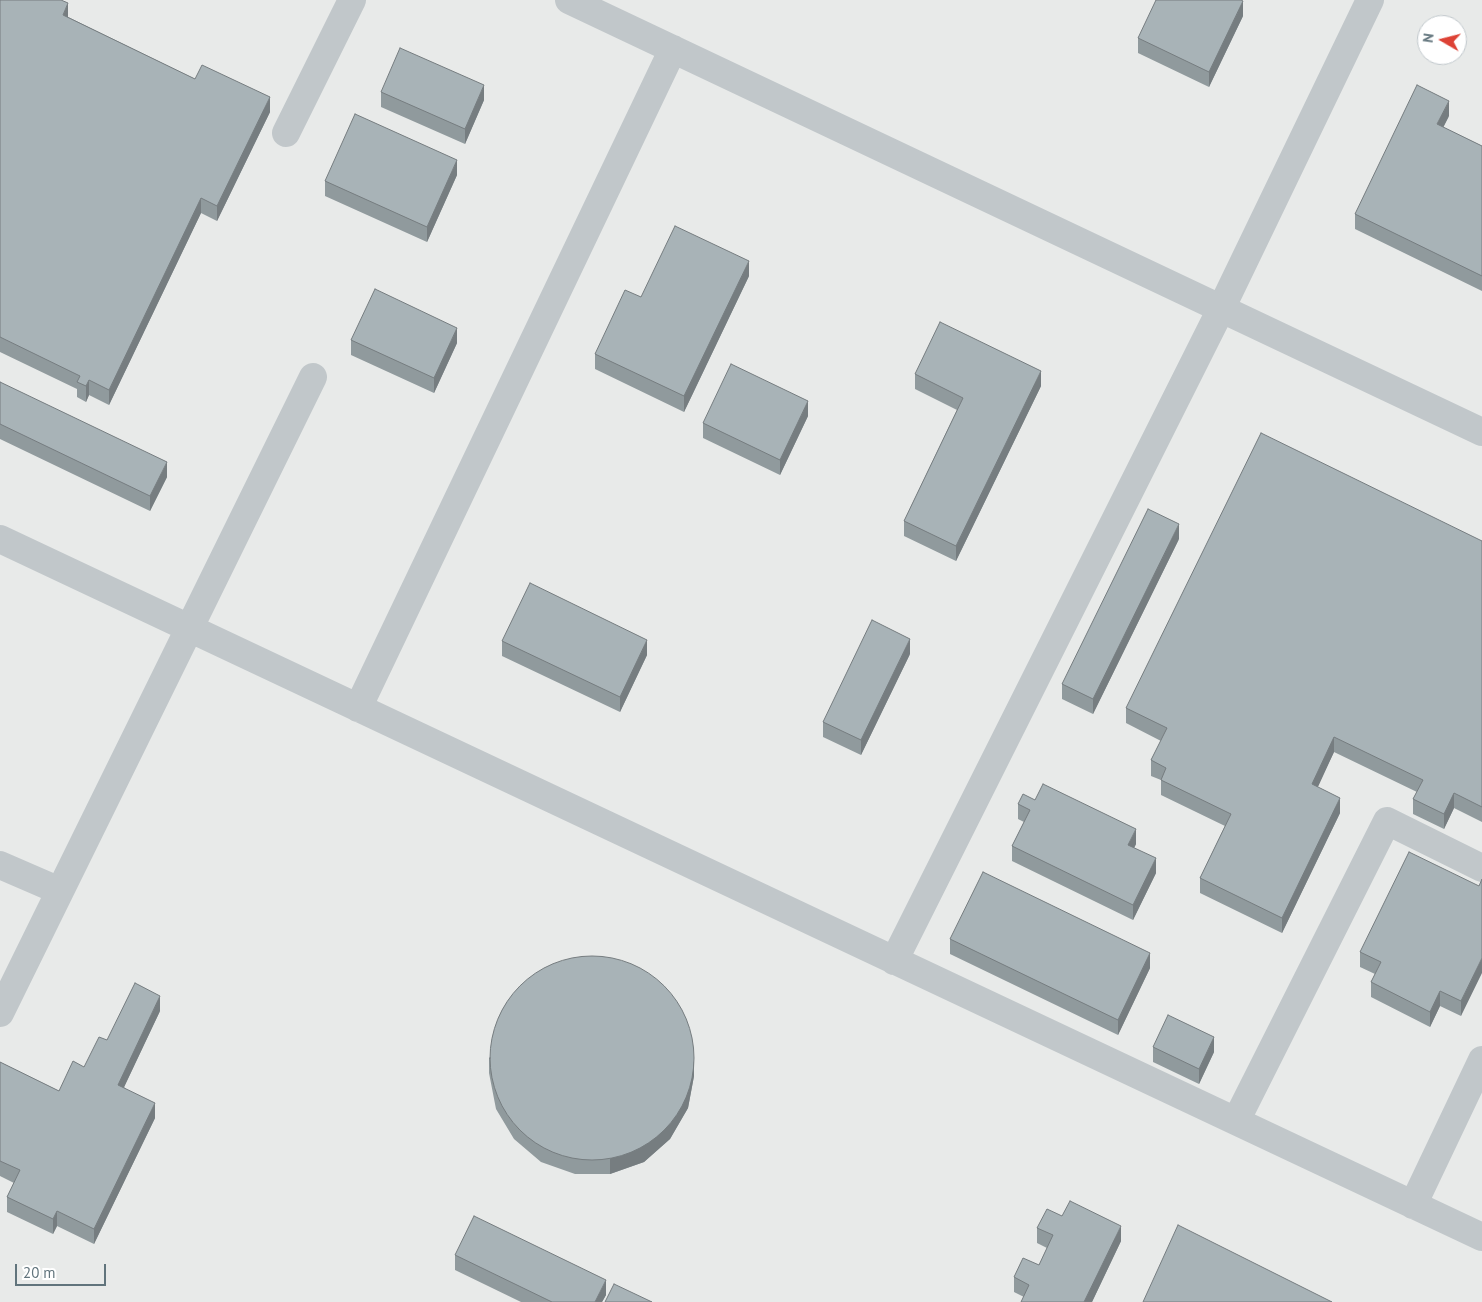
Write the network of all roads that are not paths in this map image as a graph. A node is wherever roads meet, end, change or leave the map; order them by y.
1 (352, 0) edge
2 (569, 0) edge
3 (1370, 0) edge
4 (673, 49) junction
5 (286, 133) dead end
6 (1221, 309) junction
7 (314, 376) dead end
8 (1482, 432) edge
9 (0, 539) edge
10 (190, 629) junction
11 (358, 708) junction
12 (0, 864) edge
13 (1482, 868) edge
14 (60, 891) junction
15 (894, 961) junction
16 (0, 1013) edge
17 (1482, 1060) edge
18 (1236, 1122) junction
19 (1413, 1205) junction
20 (1482, 1238) edge

1 - 5 lane
2 - 4 lane
3 - 6 lane
4 - 6 lane
4 - 11 lane
6 - 8 lane
6 - 15 lane
7 - 10 lane
9 - 10 lane
10 - 11 lane
10 - 14 lane
11 - 15 lane
12 - 14 lane
13 - 18 lane
14 - 16 lane
15 - 18 lane
17 - 19 lane
18 - 19 lane
19 - 20 lane

